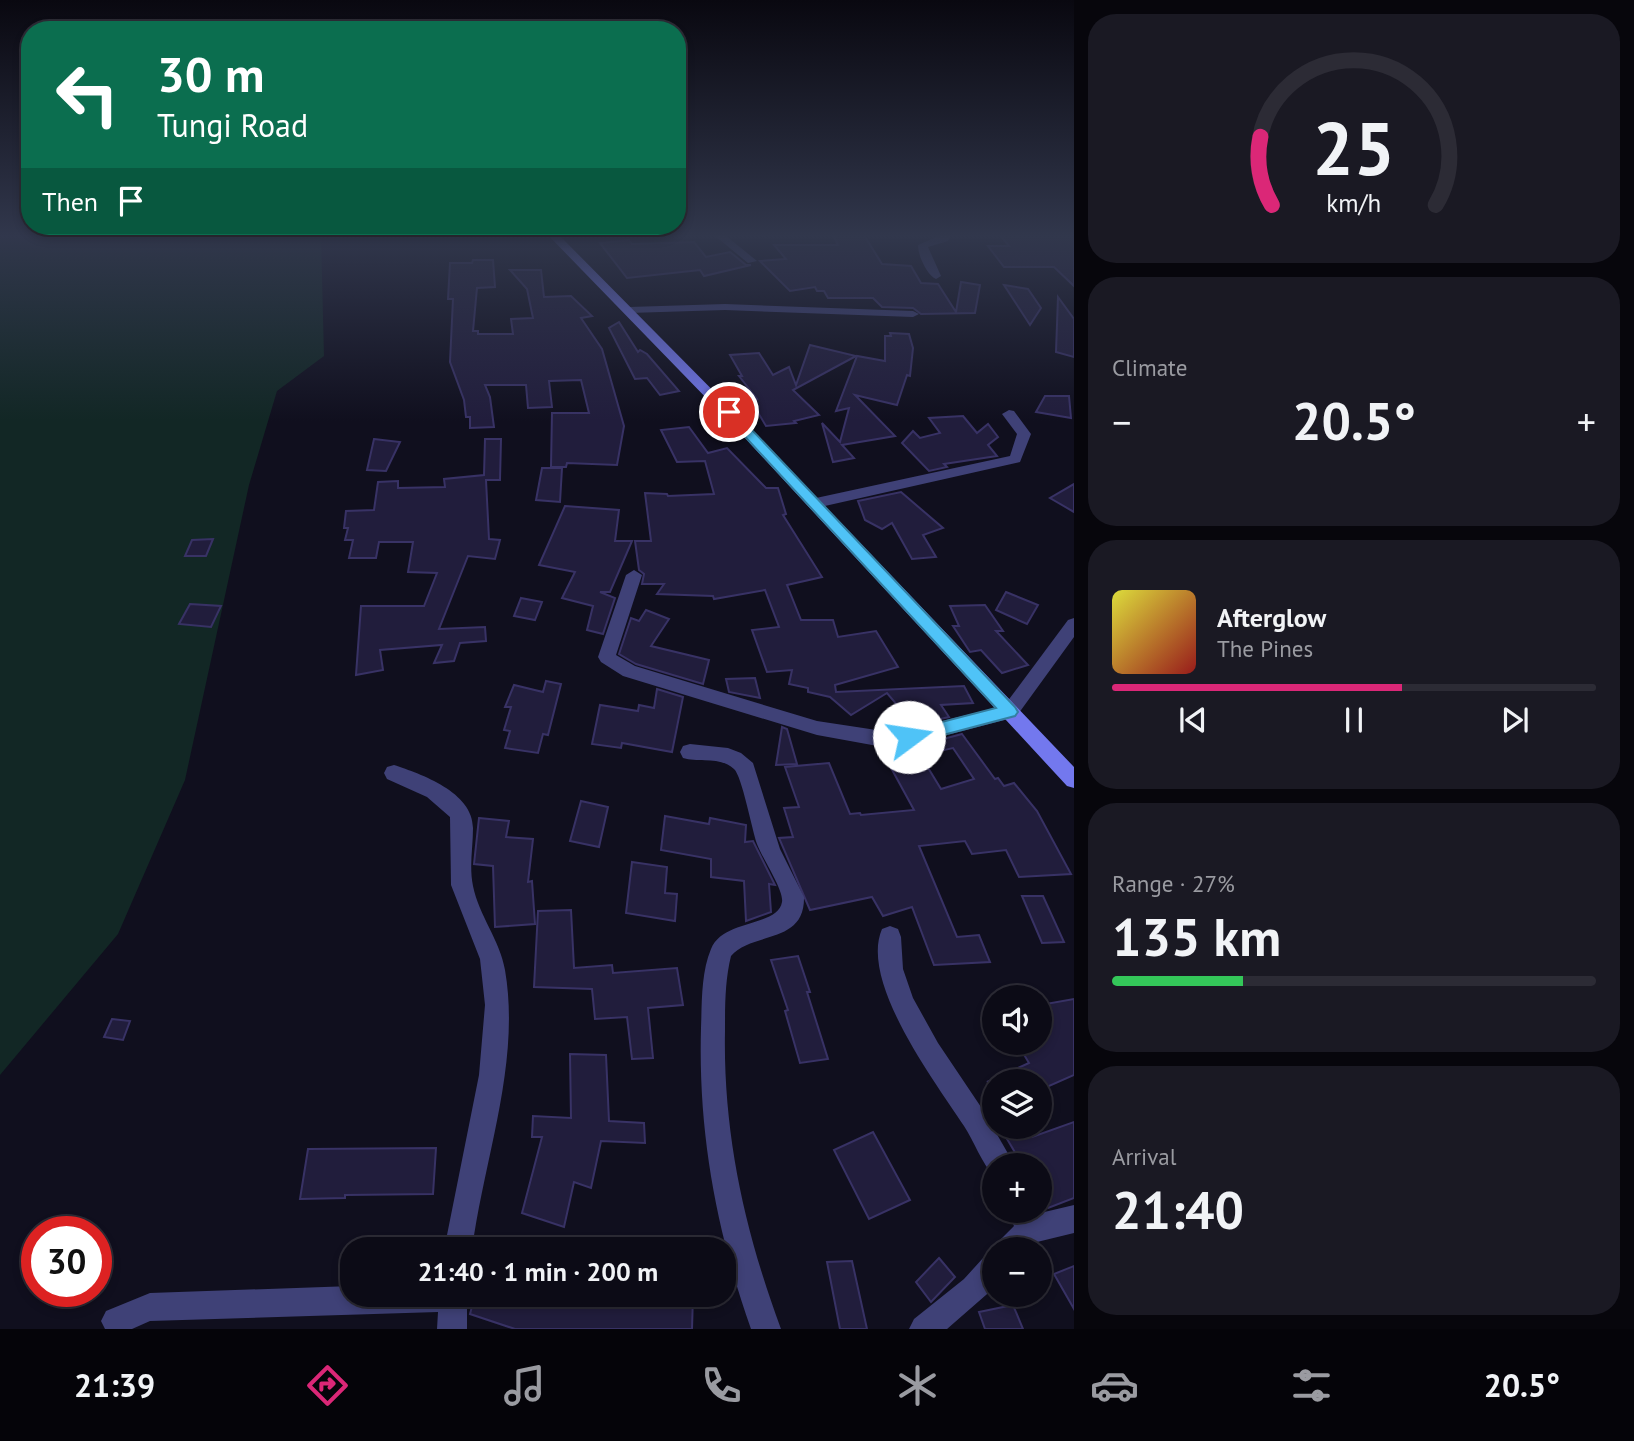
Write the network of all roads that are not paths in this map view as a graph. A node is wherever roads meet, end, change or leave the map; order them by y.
1 (616, 297) edge
2 (629, 310) junction
3 (913, 314) dead end
4 (1009, 414) dead end
5 (816, 503) junction
6 (634, 575) dead end
7 (1074, 624) edge
8 (1010, 712) junction
9 (690, 752) dead end
10 (394, 773) dead end
11 (1074, 780) edge
12 (890, 937) dead end
13 (996, 1153) edge
14 (1074, 1219) edge
15 (1020, 1230) edge
16 (460, 1237) edge
17 (982, 1281) edge
18 (340, 1300) edge
19 (453, 1307) edge
20 (116, 1321) dead end
21 (452, 1329) edge
22 (766, 1329) edge
23 (924, 1329) edge

1 - 2 main road
2 - 3 street
2 - 5 main road
4 - 5 street
5 - 8 main road
6 - 8 street
7 - 8 street
8 - 11 main road
9 - 22 street
10 - 16 street
12 - 13 street
14 - 15 street
17 - 23 street
18 - 20 street
19 - 21 street

